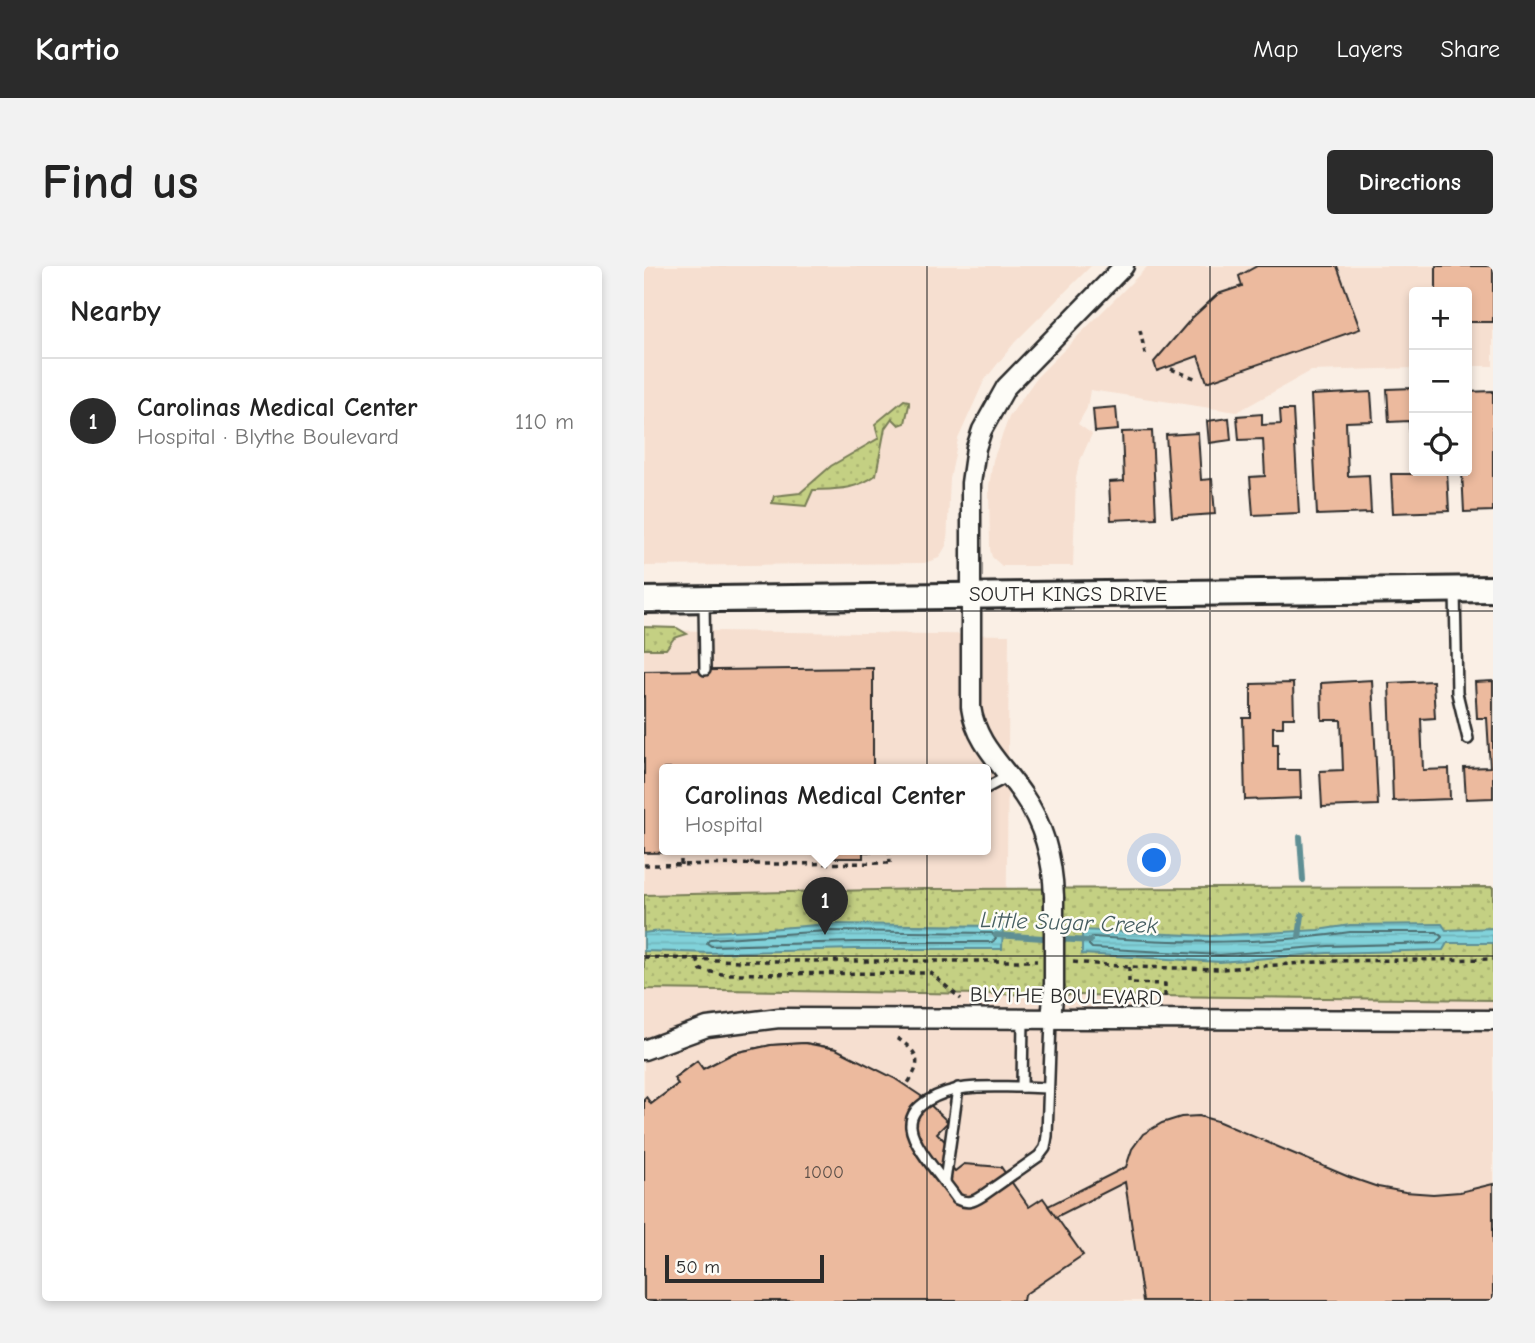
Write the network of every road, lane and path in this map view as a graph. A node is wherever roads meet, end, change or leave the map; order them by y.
1 (1124, 266) edge
2 (1140, 330) dead end
3 (1146, 358) dead end
4 (1171, 369) dead end
5 (1197, 379) dead end
6 (1493, 589) edge
7 (1455, 590) junction
8 (970, 595) junction
9 (704, 599) junction
10 (644, 600) edge
11 (705, 670) dead end
12 (1468, 739) dead end
13 (1009, 776) junction
14 (991, 785) edge
15 (681, 855) edge
16 (751, 855) edge
17 (891, 855) edge
18 (752, 864) junction
19 (681, 865) junction
20 (644, 866) edge
21 (697, 959) dead end
22 (1129, 967) dead end
23 (1165, 1001) dead end
24 (965, 1002) dead end
25 (1023, 1019) junction
26 (1051, 1019) junction
27 (1493, 1020) edge
28 (889, 1034) dead end
29 (644, 1050) edge
30 (906, 1086) dead end
31 (1022, 1087) junction
32 (958, 1088) junction
33 (1048, 1088) junction
34 (945, 1181) junction

1 - 8 street
2 - 3 path
4 - 5 path
6 - 7 street, SOUTH KINGS DRIVE
7 - 8 street, SOUTH KINGS DRIVE
7 - 12 lane
8 - 9 street, SOUTH KINGS DRIVE
8 - 13 street
9 - 10 street, SOUTH KINGS DRIVE
9 - 11 lane
13 - 14 lane
13 - 26 street, bridge
15 - 19 path
16 - 18 path
17 - 18 path
18 - 19 path
19 - 20 path
21 - 24 path
22 - 23 path
25 - 26 street, BLYTHE BOULEVARD
25 - 29 street, BLYTHE BOULEVARD
25 - 31 lane
26 - 27 street, BLYTHE BOULEVARD
26 - 33 lane
28 - 30 path
31 - 32 lane
31 - 33 lane
32 - 34 lane
32 - 34 lane
33 - 34 lane

